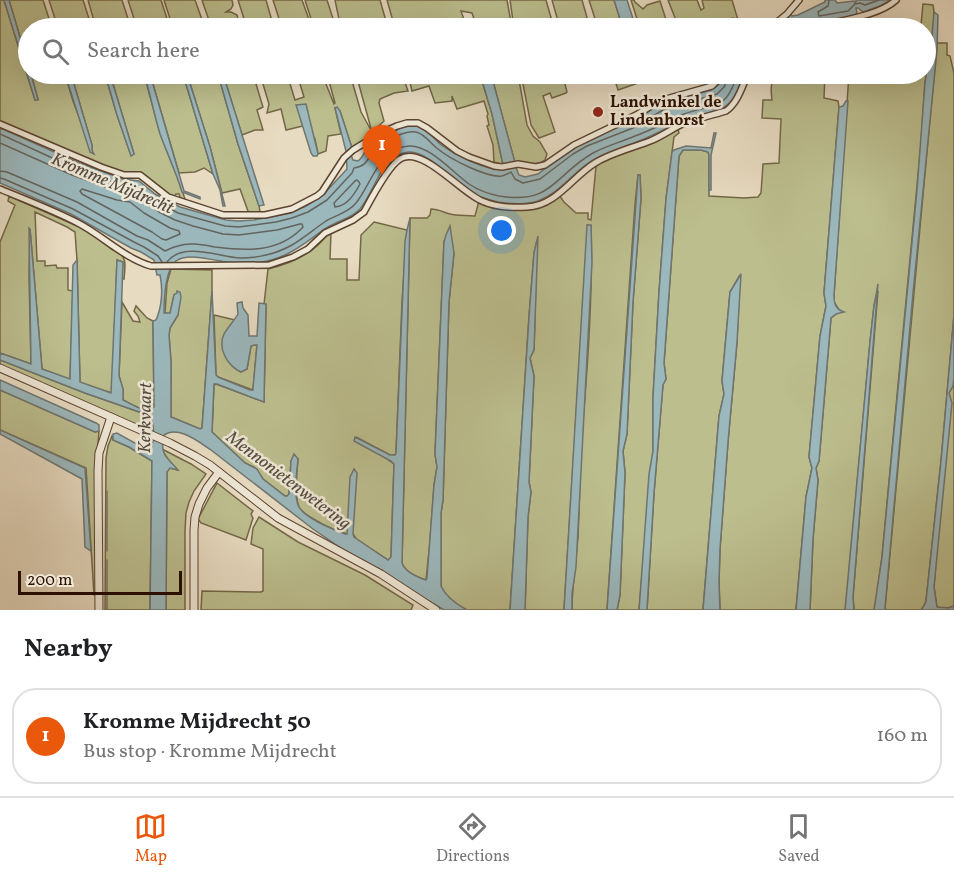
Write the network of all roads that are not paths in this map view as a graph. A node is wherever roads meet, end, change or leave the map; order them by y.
1 (799, 0) edge
2 (896, 0) edge
3 (782, 18) edge
4 (851, 18) edge
5 (714, 84) edge
6 (744, 84) edge
7 (0, 124) edge
8 (0, 189) edge
9 (0, 368) edge
10 (111, 417) junction
11 (219, 472) junction
12 (99, 610) edge
13 (194, 610) edge
14 (436, 610) edge

1 - 3 street
2 - 4 street
5 - 7 street
6 - 8 street
9 - 10 street
10 - 11 street
10 - 12 street
11 - 13 street
11 - 14 street

